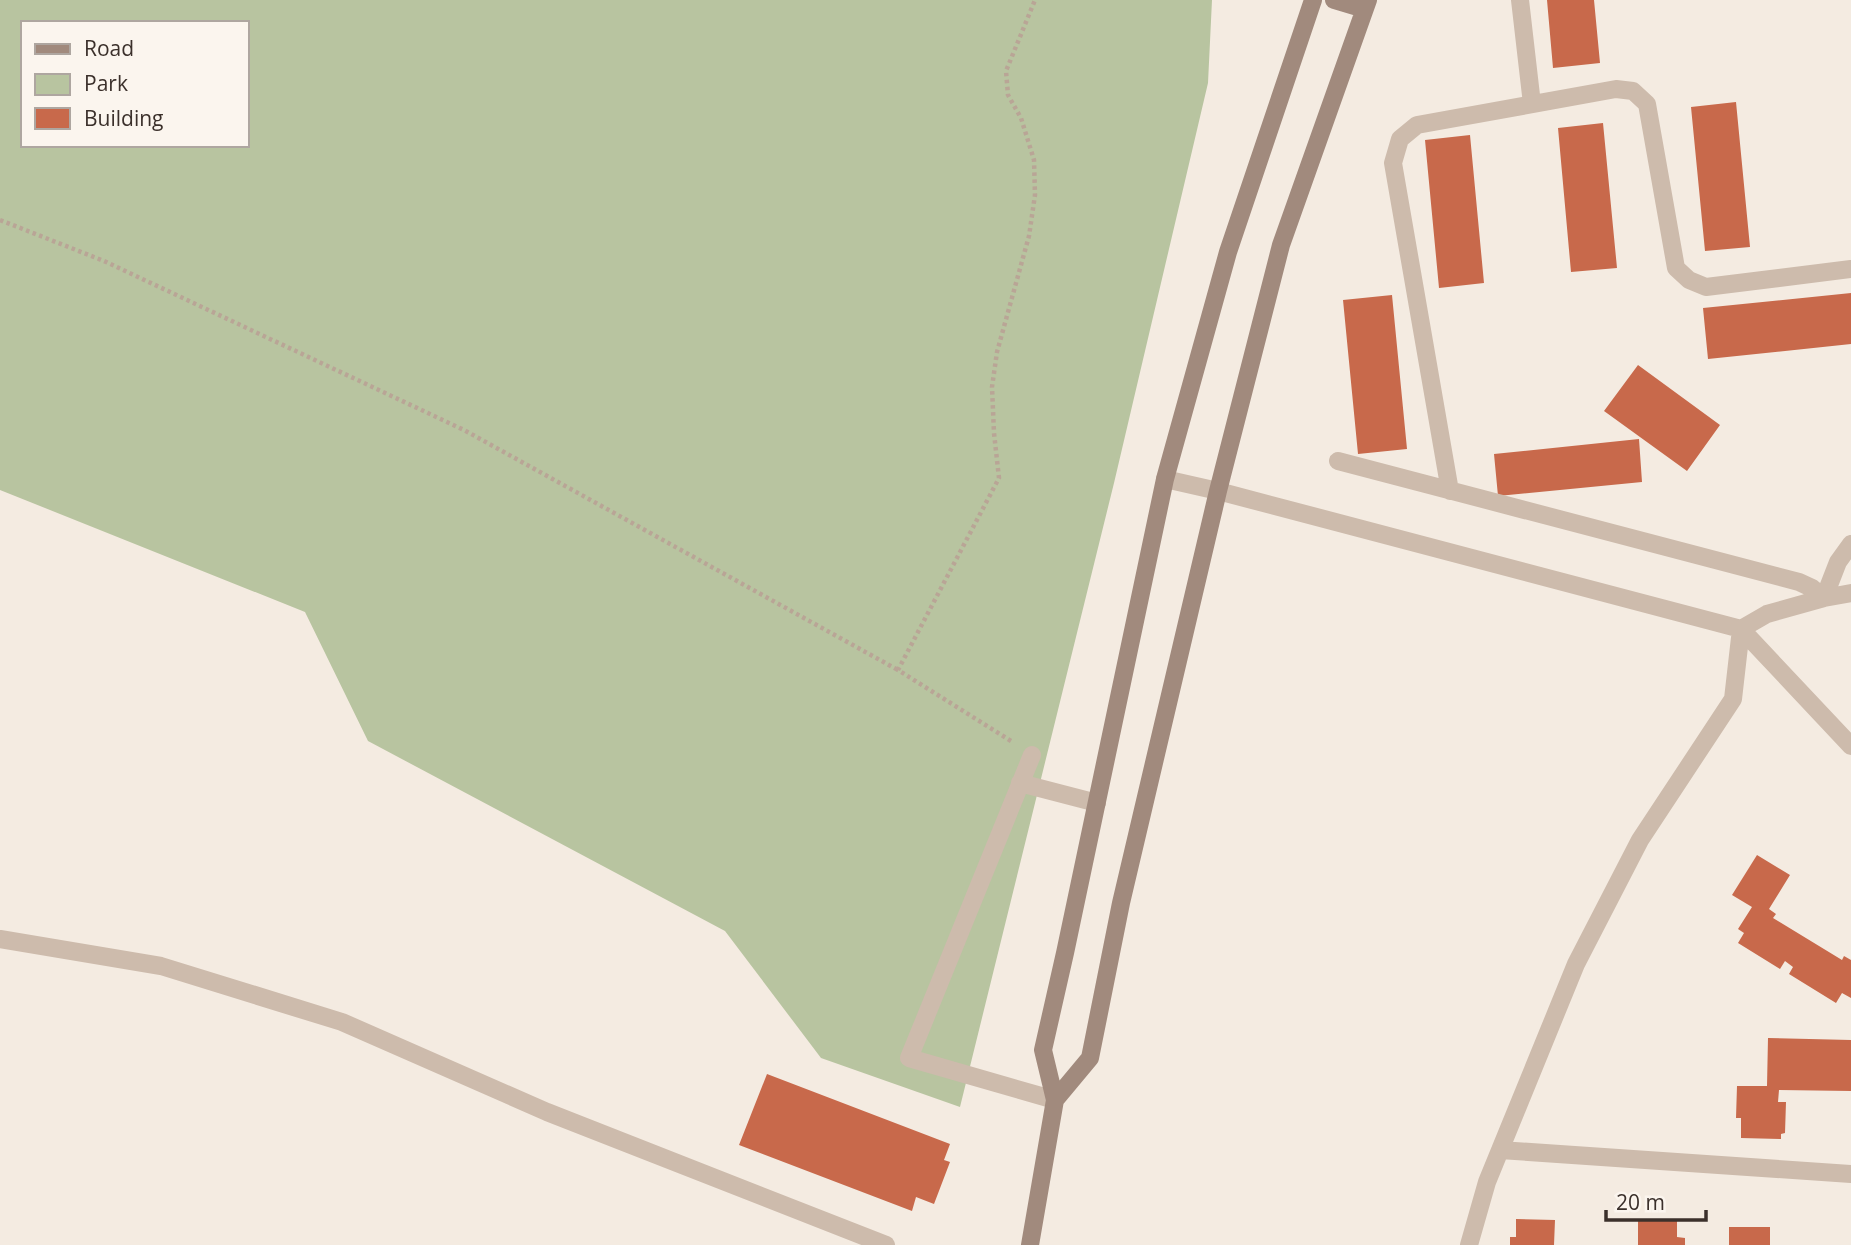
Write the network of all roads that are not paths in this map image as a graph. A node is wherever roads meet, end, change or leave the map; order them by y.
1 (1313, 0) edge
2 (1334, 0) edge
3 (1520, 0) edge
4 (1366, 5) edge
5 (1532, 104) junction
6 (1851, 269) edge
7 (1338, 461) dead end
8 (1165, 479) junction
9 (1218, 491) junction
10 (1450, 491) junction
11 (1851, 544) edge
12 (1851, 593) edge
13 (1824, 598) junction
14 (1741, 629) junction
15 (1851, 746) edge
16 (1032, 755) road end
17 (1020, 783) junction
18 (1097, 803) junction
19 (0, 939) edge
20 (1055, 1100) junction
21 (1500, 1150) junction
22 (1851, 1174) edge
23 (886, 1245) edge
24 (1030, 1245) edge
25 (1469, 1245) edge

1 - 8 main road
2 - 4 main road
3 - 5 street
4 - 9 main road
5 - 6 street
5 - 10 street
7 - 10 street
8 - 9 street
8 - 18 main road
9 - 14 street
9 - 20 main road
10 - 13 street
11 - 13 street
12 - 13 street
13 - 14 street
14 - 15 street
14 - 21 street
16 - 17 street
17 - 18 street
17 - 20 street
18 - 20 main road
19 - 23 street
20 - 24 main road
21 - 22 street
21 - 25 street

